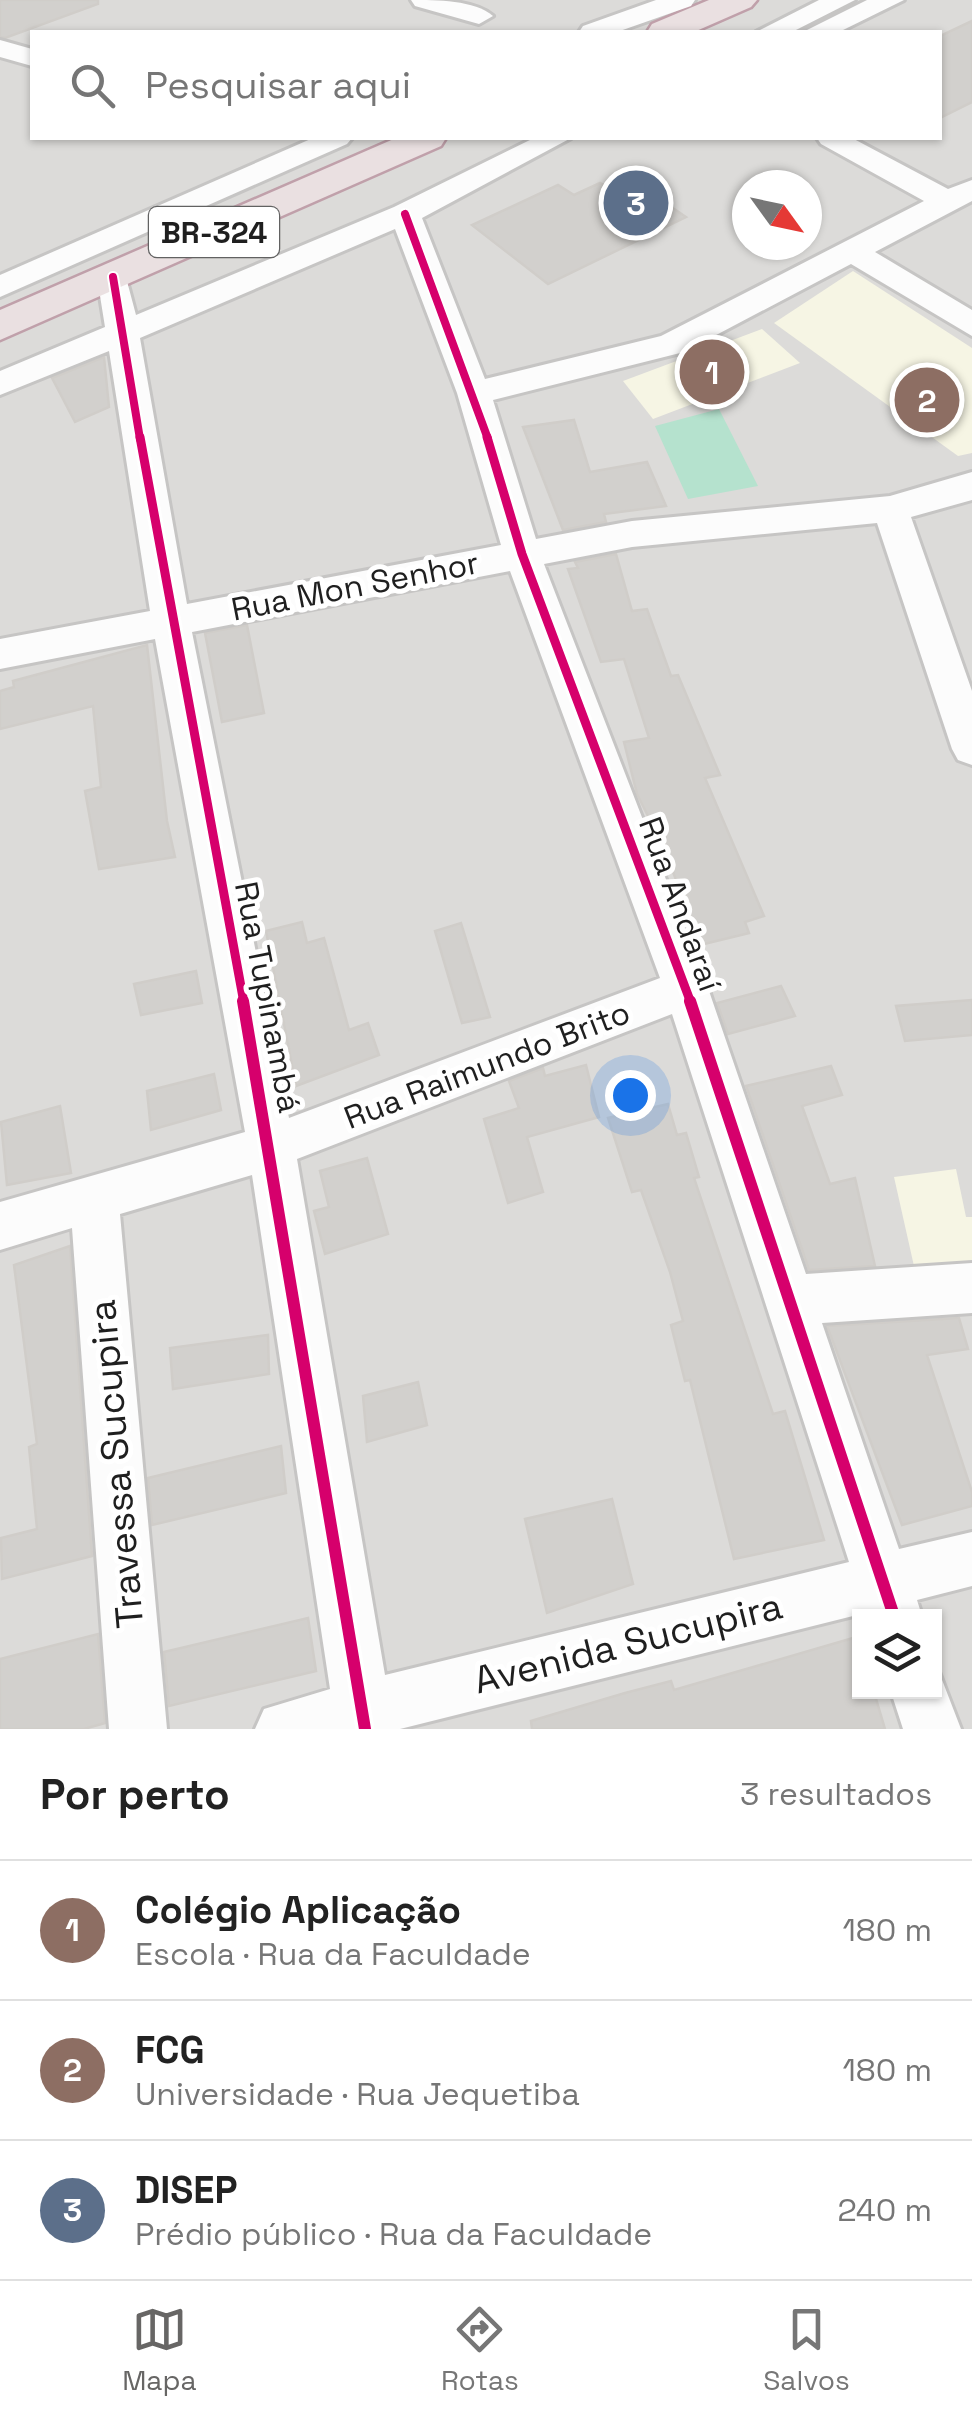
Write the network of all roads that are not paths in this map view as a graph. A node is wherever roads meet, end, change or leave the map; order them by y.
1 (425, 0) edge
2 (681, 0) edge
3 (739, 0) edge
4 (842, 0) edge
5 (890, 0) edge
6 (491, 16) edge
7 (598, 30) edge
8 (671, 30) edge
9 (774, 30) edge
10 (822, 30) edge
11 (0, 48) edge
12 (30, 57) edge
13 (314, 140) edge
14 (423, 140) edge
15 (552, 140) edge
16 (836, 140) edge
17 (960, 195) edge
18 (405, 214) junction
19 (853, 252) junction
20 (112, 277) junction
21 (0, 287) edge
22 (972, 325) edge
23 (0, 326) edge
24 (121, 333) junction
25 (0, 384) edge
26 (474, 394) junction
27 (972, 486) edge
28 (890, 508) junction
29 (522, 554) junction
30 (171, 622) junction
31 (0, 654) edge
32 (972, 750) edge
33 (686, 988) junction
34 (270, 1147) junction
35 (94, 1200) junction
36 (0, 1226) edge
37 (972, 1288) edge
38 (789, 1300) junction
39 (972, 1559) edge
40 (887, 1598) edge
41 (922, 1699) edge
42 (363, 1720) edge
43 (138, 1729) edge
44 (284, 1729) edge
45 (932, 1729) edge

1 - 6 street
2 - 7 street
3 - 8 highway
4 - 9 street
5 - 10 street
11 - 12 street
13 - 21 street
14 - 20 highway, BR-324
15 - 18 street
16 - 17 street
17 - 19 street
18 - 24 street
18 - 26 street, Rua Andaraí
19 - 22 street
19 - 26 street
20 - 23 highway, BR-324
20 - 24 street, Rua Tupinambá
24 - 25 street
24 - 30 street, Rua Tupinambá
26 - 29 street, Rua Andaraí
27 - 28 street, Rua Mon Senhor
28 - 29 street, Rua Mon Senhor
28 - 32 street
29 - 30 street, Rua Mon Senhor
29 - 33 street, Rua Andaraí
30 - 31 street, Rua Mon Senhor
30 - 34 street, Rua Tupinambá
33 - 34 street, Rua Raimundo Brito
33 - 38 street, Rua Andaraí
34 - 35 street, Rua Raimundo Brito
34 - 42 street, Rua Tupinambá
35 - 36 street, Rua Raimundo Brito
35 - 43 street, Travessa Sucupira
37 - 38 street
38 - 40 street, Rua Andaraí
39 - 40 street, Avenida Sucupira
40 - 42 street, Avenida Sucupira
41 - 45 street
42 - 44 street, Avenida Sucupira

